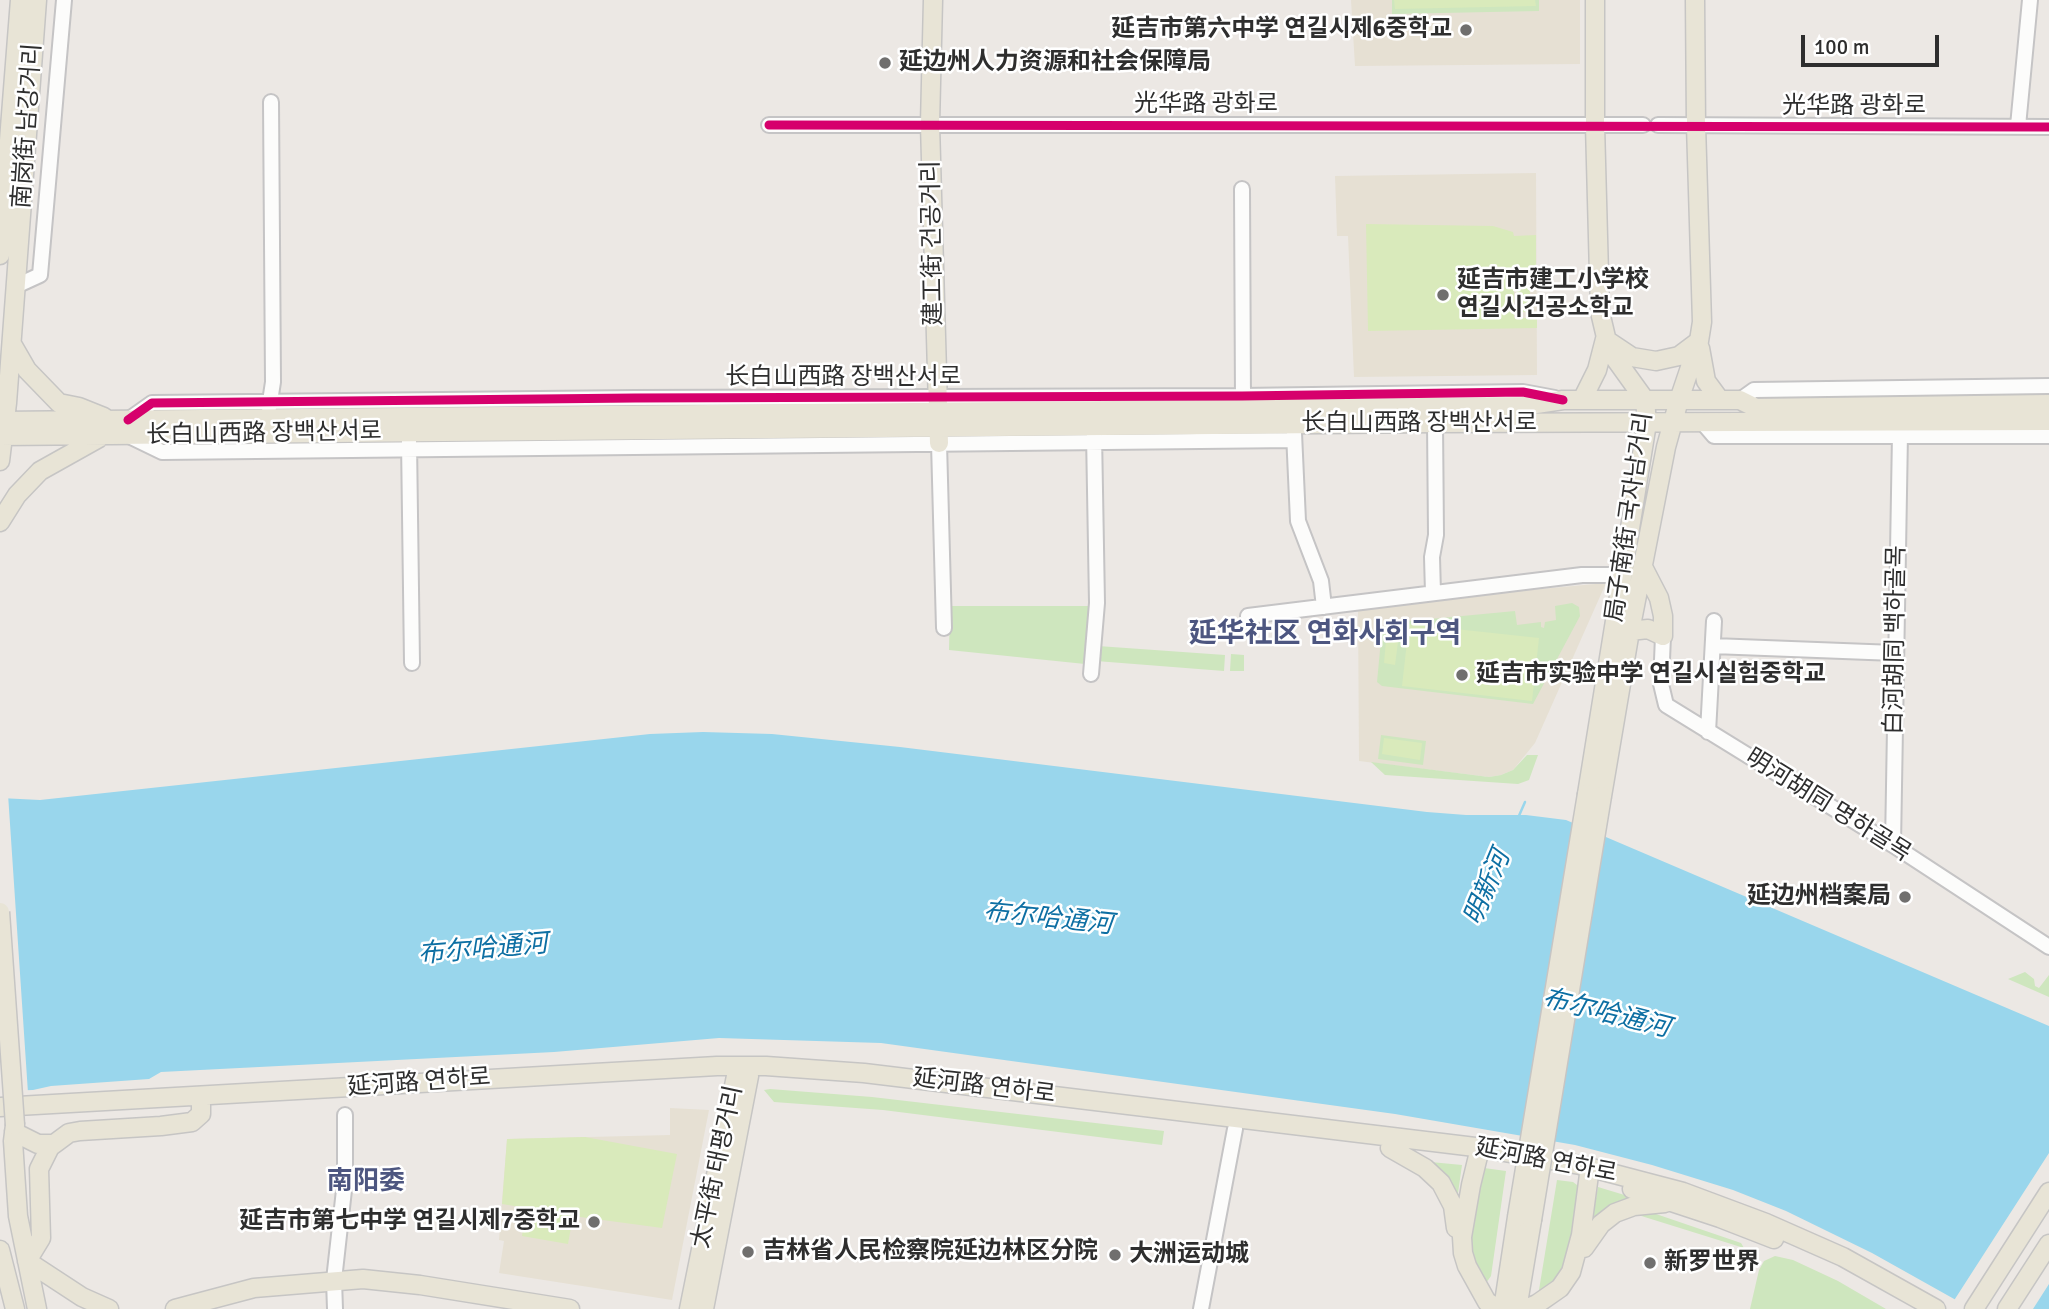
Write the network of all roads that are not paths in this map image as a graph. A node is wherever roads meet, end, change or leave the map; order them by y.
1 (20, 0) edge
2 (37, 0) edge
3 (64, 0) edge
4 (933, 0) edge
5 (1595, 0) edge
6 (1695, 0) edge
7 (2029, 0) edge
8 (271, 102) dead end
9 (930, 124) junction
10 (769, 125) dead end
11 (1595, 125) junction
12 (1696, 125) junction
13 (2018, 126) junction
14 (2049, 127) edge
15 (1242, 189) dead end
16 (0, 255) edge
17 (16, 286) junction
18 (1605, 339) junction
19 (1699, 341) junction
20 (11, 343) junction
21 (2049, 386) edge
22 (1582, 400) junction
23 (1645, 400) junction
24 (1679, 400) junction
25 (1720, 400) junction
26 (1740, 400) junction
27 (1242, 402) junction
28 (2049, 404) edge
29 (269, 410) junction
30 (938, 420) junction
31 (2049, 421) edge
32 (1672, 422) junction
33 (1702, 422) junction
34 (1435, 423) junction
35 (1647, 423) junction
36 (123, 426) junction
37 (1260, 426) junction
38 (2, 428) edge
39 (1294, 432) junction
40 (1094, 434) junction
41 (1900, 434) junction
42 (103, 436) junction
43 (2049, 436) edge
44 (1234, 440) junction
45 (409, 441) junction
46 (0, 461) edge
47 (0, 522) edge
48 (1643, 567) junction
49 (1624, 576) junction
50 (1433, 593) junction
51 (1324, 607) junction
52 (1248, 617) dead end
53 (1714, 621) dead end
54 (944, 628) dead end
55 (1630, 631) junction
56 (1663, 636) junction
57 (1713, 646) junction
58 (1895, 653) junction
59 (412, 663) dead end
60 (1091, 674) dead end
61 (1708, 732) junction
62 (1594, 795) junction
63 (1893, 845) junction
64 (0, 912) edge
65 (2049, 947) edge
66 (743, 1073) junction
67 (201, 1101) junction
68 (0, 1107) edge
69 (345, 1115) dead end
70 (10, 1125) edge
71 (1234, 1129) junction
72 (54, 1144) junction
73 (1390, 1148) junction
74 (1476, 1153) junction
75 (1592, 1173) junction
76 (2049, 1192) edge
77 (1672, 1202) junction
78 (1456, 1228) junction
79 (2049, 1244) edge
80 (1584, 1248) junction
81 (0, 1251) edge
82 (27, 1261) junction
83 (334, 1280) junction
84 (3, 1281) edge
85 (1511, 1308) edge
86 (15, 1309) edge
87 (37, 1309) edge
88 (109, 1309) edge
89 (175, 1309) edge
90 (335, 1309) edge
91 (570, 1309) edge
92 (689, 1309) edge
93 (704, 1309) edge
94 (1201, 1309) edge
95 (1481, 1309) edge
96 (1548, 1309) edge
97 (1914, 1309) edge
98 (1936, 1309) edge
99 (1974, 1309) edge
100 (2007, 1309) edge

1 - 16 main road, 南岗街 남강거리
2 - 17 main road, 南岗街 남강거리
3 - 17 street
4 - 9 main road, 建工街 건공거리
5 - 11 main road, 局子南街 국자남거리
6 - 12 main road, 局子南街 국자남거리
7 - 13 street
8 - 29 street
9 - 10 street, 光华路 광화로
9 - 11 street, 光华路 광화로
9 - 30 main road, 建工街 건공거리
11 - 12 street, 光华路 광화로
11 - 18 main road, 局子南街 국자남거리
12 - 13 street, 光华路 광화로
12 - 19 main road, 局子南街 국자남거리
13 - 14 street, 光华路 광화로
15 - 27 street
17 - 20 main road, 南岗街 남강거리
18 - 19 main road
18 - 22 main road
18 - 23 main road, 局子南街 국자남거리
19 - 24 main road, 局子南街 국자남거리
19 - 25 main road
20 - 36 main road
20 - 38 main road, 南岗街 남강거리
21 - 26 street, 长白山西路 장백산서로
22 - 23 main road, 长白山西路 장백산서로
22 - 27 main road, 长白山西路 장백산서로
23 - 24 main road, 长白山西路 장백산서로
23 - 35 main road, 局子南街 국자남거리
24 - 25 main road, 长白山西路 장백산서로
24 - 32 main road, 局子南街 국자남거리
25 - 26 main road, 长白山西路 장백산서로
26 - 28 main road, 长白山西路 장백산서로
27 - 30 main road, 长白山西路 장백산서로
29 - 30 main road, 长白山西路 장백산서로
29 - 36 main road, 长白山西路 장백산서로
30 - 40 main road, 长白山西路 장백산서로
30 - 45 main road, 长白山西路 장백산서로
30 - 54 street
31 - 33 main road, 长白山西路 장백산서로
32 - 33 main road, 长白山西路 장백산서로
32 - 35 main road, 长白山西路 장백산서로
32 - 48 main road, 局子南街 국자남거리
33 - 41 street, 长白山西路 장백산서로
34 - 35 main road, 长白山西路 장백산서로
34 - 39 main road, 长白山西路 장백산서로
34 - 50 street
35 - 49 main road, 局子南街 국자남거리
36 - 38 main road, 长白山西路 장백산서로
36 - 42 main road, 长白山西路 장백산서로
36 - 45 main road, 长白山西路 장백산서로
37 - 39 main road, 长白山西路 장백산서로
37 - 40 main road, 长白山西路 장백산서로
37 - 44 main road
38 - 42 main road, 长白山西路 장백산서로
38 - 46 main road, 南岗街 남강거리
39 - 44 street, 长白山西路 장백산서로
39 - 51 street
40 - 44 street, 长白山西路 장백산서로
40 - 60 street
41 - 43 street, 长白山西路 장백산서로
41 - 58 street, 白河胡同 백하골목
42 - 47 main road
45 - 59 street
48 - 55 main road, 局子南街 국자남거리
48 - 56 main road
49 - 50 street
49 - 62 main road, 局子南街 국자남거리
50 - 51 street
51 - 52 street
53 - 57 street
55 - 56 main road
55 - 62 main road, 局子南街 국자남거리
56 - 61 street, 明河胡同 명하골목
57 - 58 street
57 - 61 street
58 - 63 street, 白河胡同 백하골목
61 - 63 street, 明河胡同 명하골목
62 - 85 main road, bridge
63 - 65 street, 明河胡同 명하골목
64 - 70 main road, bridge
66 - 67 main road, 延河路 연하로
66 - 71 main road, 延河路 연하로
66 - 74 main road, 延河路 연하로
66 - 92 main road, 太平街 태평거리
66 - 93 main road, 太平街 태평거리
67 - 68 main road, 延河路 연하로
67 - 70 main road, 延河路 연하로
67 - 72 main road
69 - 83 street
70 - 72 main road
70 - 82 main road
71 - 73 main road, 延河路 연하로
71 - 94 street
72 - 82 main road
73 - 74 main road, 延河路 연하로
73 - 78 main road
74 - 75 main road, 延河路 연하로
74 - 78 main road
74 - 85 main road
75 - 77 main road, 延河路 연하로
75 - 80 main road
75 - 85 main road
75 - 98 main road, 延河路 연하로
76 - 99 main road
77 - 80 main road
77 - 97 main road, 延河路 연하로
78 - 95 main road
79 - 100 main road
80 - 96 main road
81 - 84 main road
82 - 87 main road
82 - 88 main road
83 - 89 main road
83 - 90 street
83 - 91 main road
84 - 86 main road

